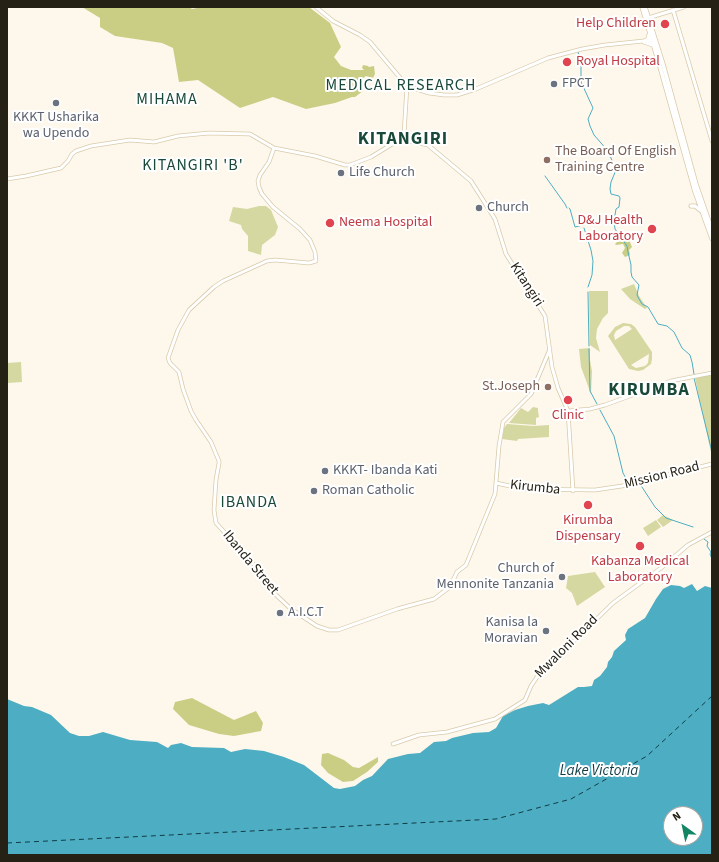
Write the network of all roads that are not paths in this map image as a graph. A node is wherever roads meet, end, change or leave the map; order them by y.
1 (316, 7) edge
2 (642, 7) edge
3 (645, 7) edge
4 (684, 7) edge
5 (674, 10) junction
6 (648, 18) junction
7 (649, 35) junction
8 (644, 42) junction
9 (653, 42) junction
10 (407, 86) junction
11 (404, 138) junction
12 (712, 141) edge
13 (274, 148) junction
14 (7, 179) edge
15 (696, 197) junction
16 (701, 211) junction
17 (712, 230) edge
18 (712, 239) edge
19 (550, 349) junction
20 (712, 373) edge
21 (568, 411) junction
22 (712, 464) edge
23 (496, 482) junction
24 (573, 491) junction
25 (712, 532) edge
26 (393, 744) dead end

1 - 10 street
2 - 7 main road
3 - 6 main road
4 - 5 street
5 - 6 street
5 - 12 street
6 - 9 main road
7 - 8 main road
7 - 9 main road
8 - 9 main road
8 - 10 street
9 - 15 main road
9 - 17 main road
10 - 11 street
11 - 13 street
11 - 19 street, Kitangiri
13 - 14 street
13 - 23 street, Ibanda Street
15 - 16 main road
15 - 16 main road
16 - 18 main road
19 - 21 street, Kitangiri
19 - 23 street
20 - 21 street
21 - 24 street, Kitangiri
22 - 24 street, Mission Road
23 - 24 street, Kirumba
25 - 26 street, Mwaloni Road

